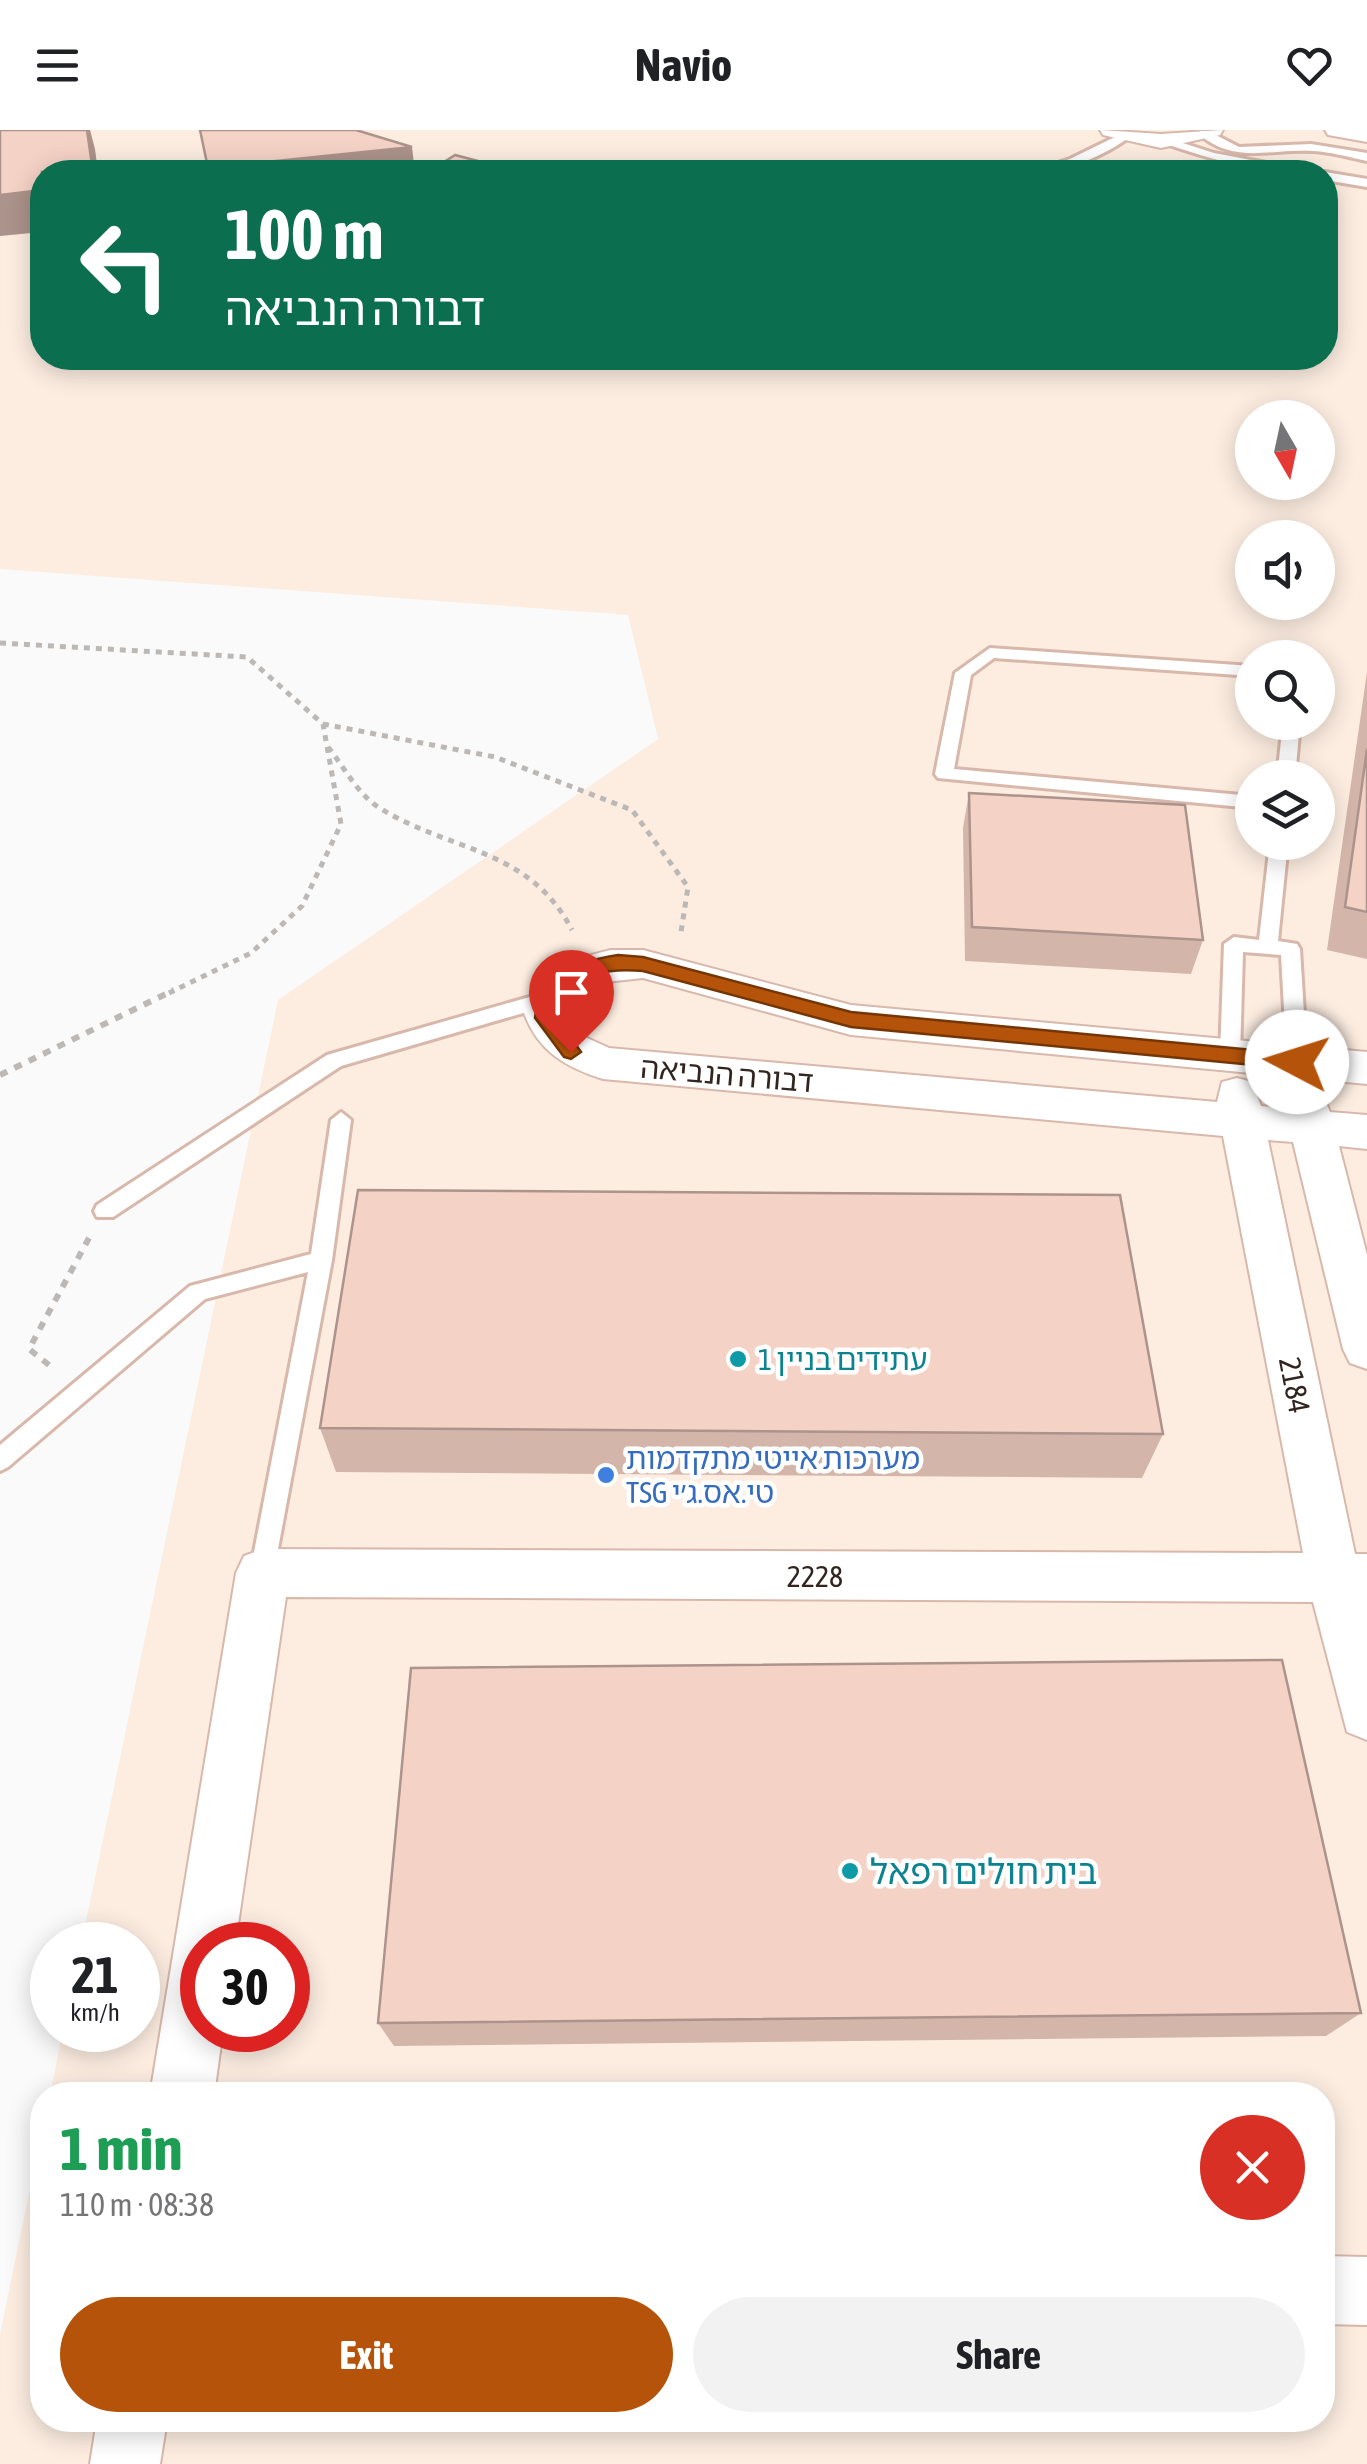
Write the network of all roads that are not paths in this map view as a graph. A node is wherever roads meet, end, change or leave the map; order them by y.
1 (1337, 130) edge
2 (1207, 132) edge
3 (1118, 133) edge
4 (1367, 136) edge
5 (1167, 141) junction
6 (1367, 157) edge
7 (1076, 160) edge
8 (1236, 160) edge
9 (1338, 178) edge
10 (1367, 184) edge
11 (1235, 670) edge
12 (1235, 800) edge
13 (1277, 860) edge
14 (1268, 947) junction
15 (547, 999) junction
16 (1230, 1056) junction
17 (1297, 1062) junction
18 (1367, 1068) edge
19 (340, 1120) dead end
20 (1242, 1120) junction
21 (1310, 1127) junction
22 (1367, 1132) edge
23 (104, 1211) road end
24 (321, 1260) junction
25 (1367, 1349) edge
26 (0, 1460) edge
27 (262, 1573) junction
28 (1351, 1578) edge
29 (1367, 1713) edge
30 (209, 1922) edge
31 (188, 2052) edge
32 (184, 2082) edge
33 (1335, 2290) edge
34 (1367, 2291) edge
35 (130, 2432) edge
36 (126, 2464) edge

1 - 4 street
2 - 5 street
2 - 6 lane
3 - 5 street
3 - 7 lane
5 - 8 lane
9 - 10 lane
11 - 12 lane
13 - 14 lane
14 - 16 lane
14 - 17 lane
15 - 16 street
15 - 20 street, דבורה הנביאה
15 - 23 lane
16 - 17 street
16 - 20 street, 2184
17 - 18 street
17 - 21 street
19 - 24 lane
20 - 21 street, דבורה הנביאה
20 - 28 street, 2184
21 - 22 street, דבורה הנביאה
21 - 25 street
24 - 26 lane
24 - 27 lane
27 - 28 street, 2228
27 - 30 street
28 - 29 street, 2184
31 - 32 street
33 - 34 street
35 - 36 street

